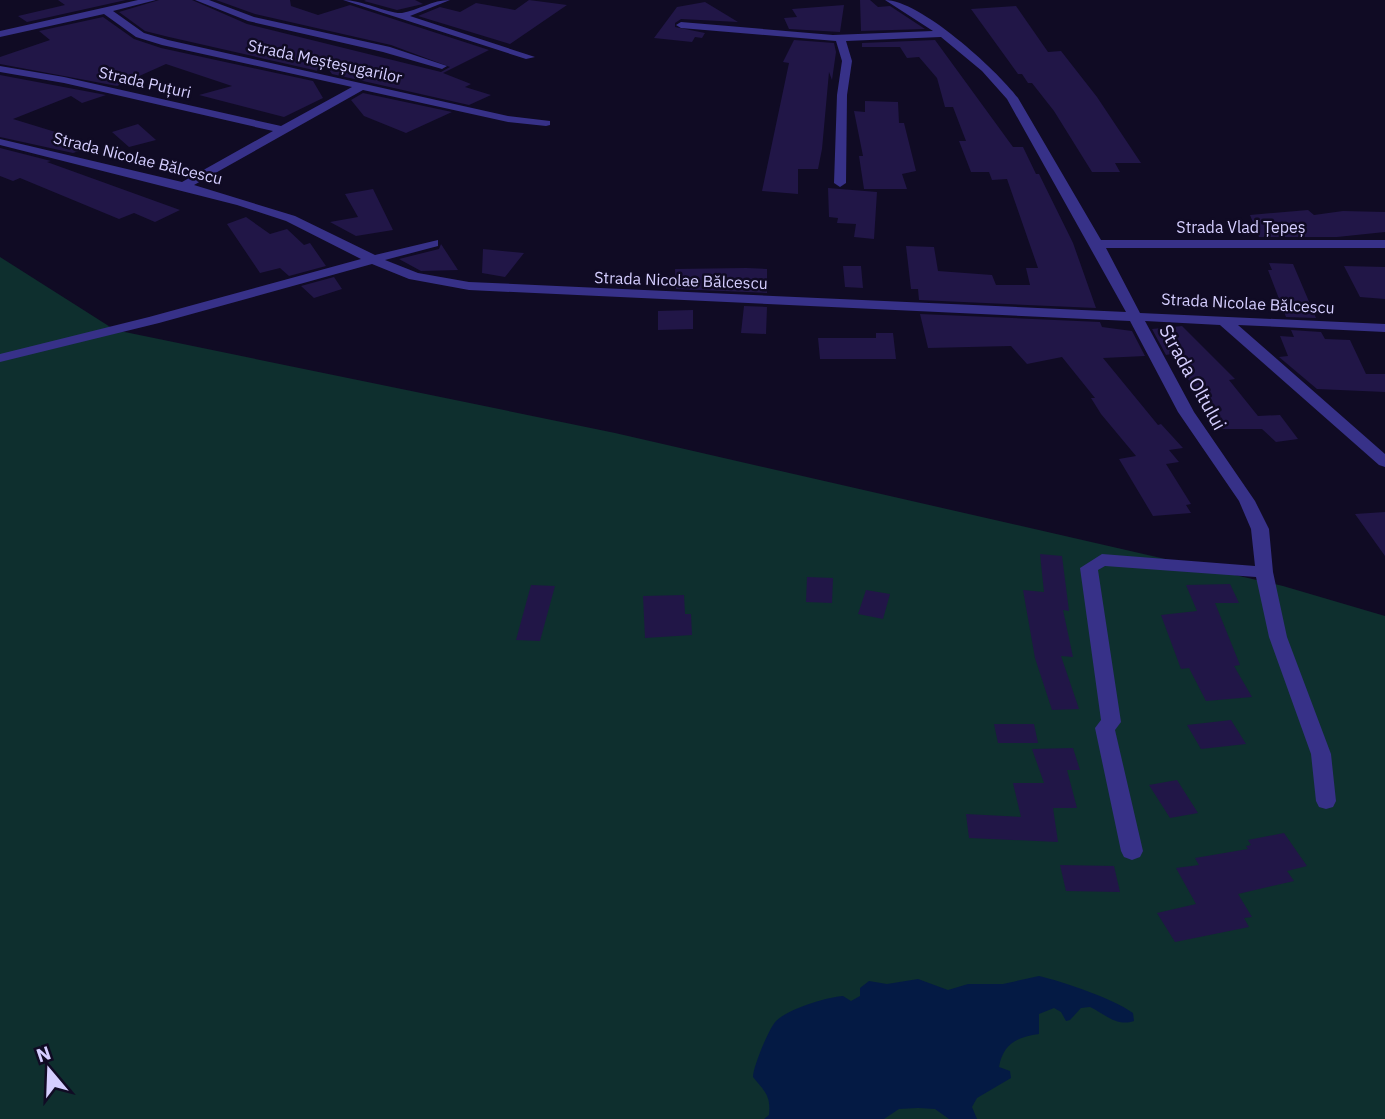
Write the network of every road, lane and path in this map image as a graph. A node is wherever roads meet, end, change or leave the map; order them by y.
1 (151, 0) edge
2 (200, 0) edge
3 (348, 0) edge
4 (445, 0) edge
5 (890, 0) edge
6 (106, 6) edge
7 (402, 16) junction
8 (681, 25) dead end
9 (0, 34) edge
10 (945, 34) junction
11 (840, 39) junction
12 (530, 57) dead end
13 (442, 66) dead end
14 (0, 69) edge
15 (363, 85) junction
16 (546, 123) dead end
17 (282, 130) junction
18 (0, 142) edge
19 (840, 183) dead end
20 (183, 186) junction
21 (433, 243) dead end
22 (1097, 244) junction
23 (1385, 244) edge
24 (374, 259) junction
25 (1134, 314) junction
26 (1222, 319) junction
27 (1385, 328) edge
28 (0, 358) edge
29 (1385, 463) edge
30 (1264, 572) junction
31 (1326, 801) dead end
32 (1132, 851) dead end

1 - 6 street
2 - 13 street
3 - 7 street
4 - 7 street
5 - 10 street, Strada Oltului
6 - 9 street
6 - 15 street, Strada Meșteșugarilor
7 - 12 street
8 - 11 street
10 - 11 street
10 - 22 street, Strada Oltului
11 - 19 street
14 - 17 street, Strada Puțuri
15 - 16 street, Strada Meșteșugarilor
15 - 17 street
17 - 20 street
18 - 20 street, Strada Nicolae Bălcescu
20 - 24 street, Strada Nicolae Bălcescu
21 - 24 street
22 - 23 street, Strada Vlad Țepeș
22 - 25 street, Strada Oltului
24 - 25 street, Strada Nicolae Bălcescu
24 - 28 street
25 - 26 street, Strada Nicolae Bălcescu
25 - 30 street, Strada Oltului
26 - 27 street, Strada Nicolae Bălcescu
26 - 29 street
30 - 31 street, Strada Oltului
30 - 32 street

